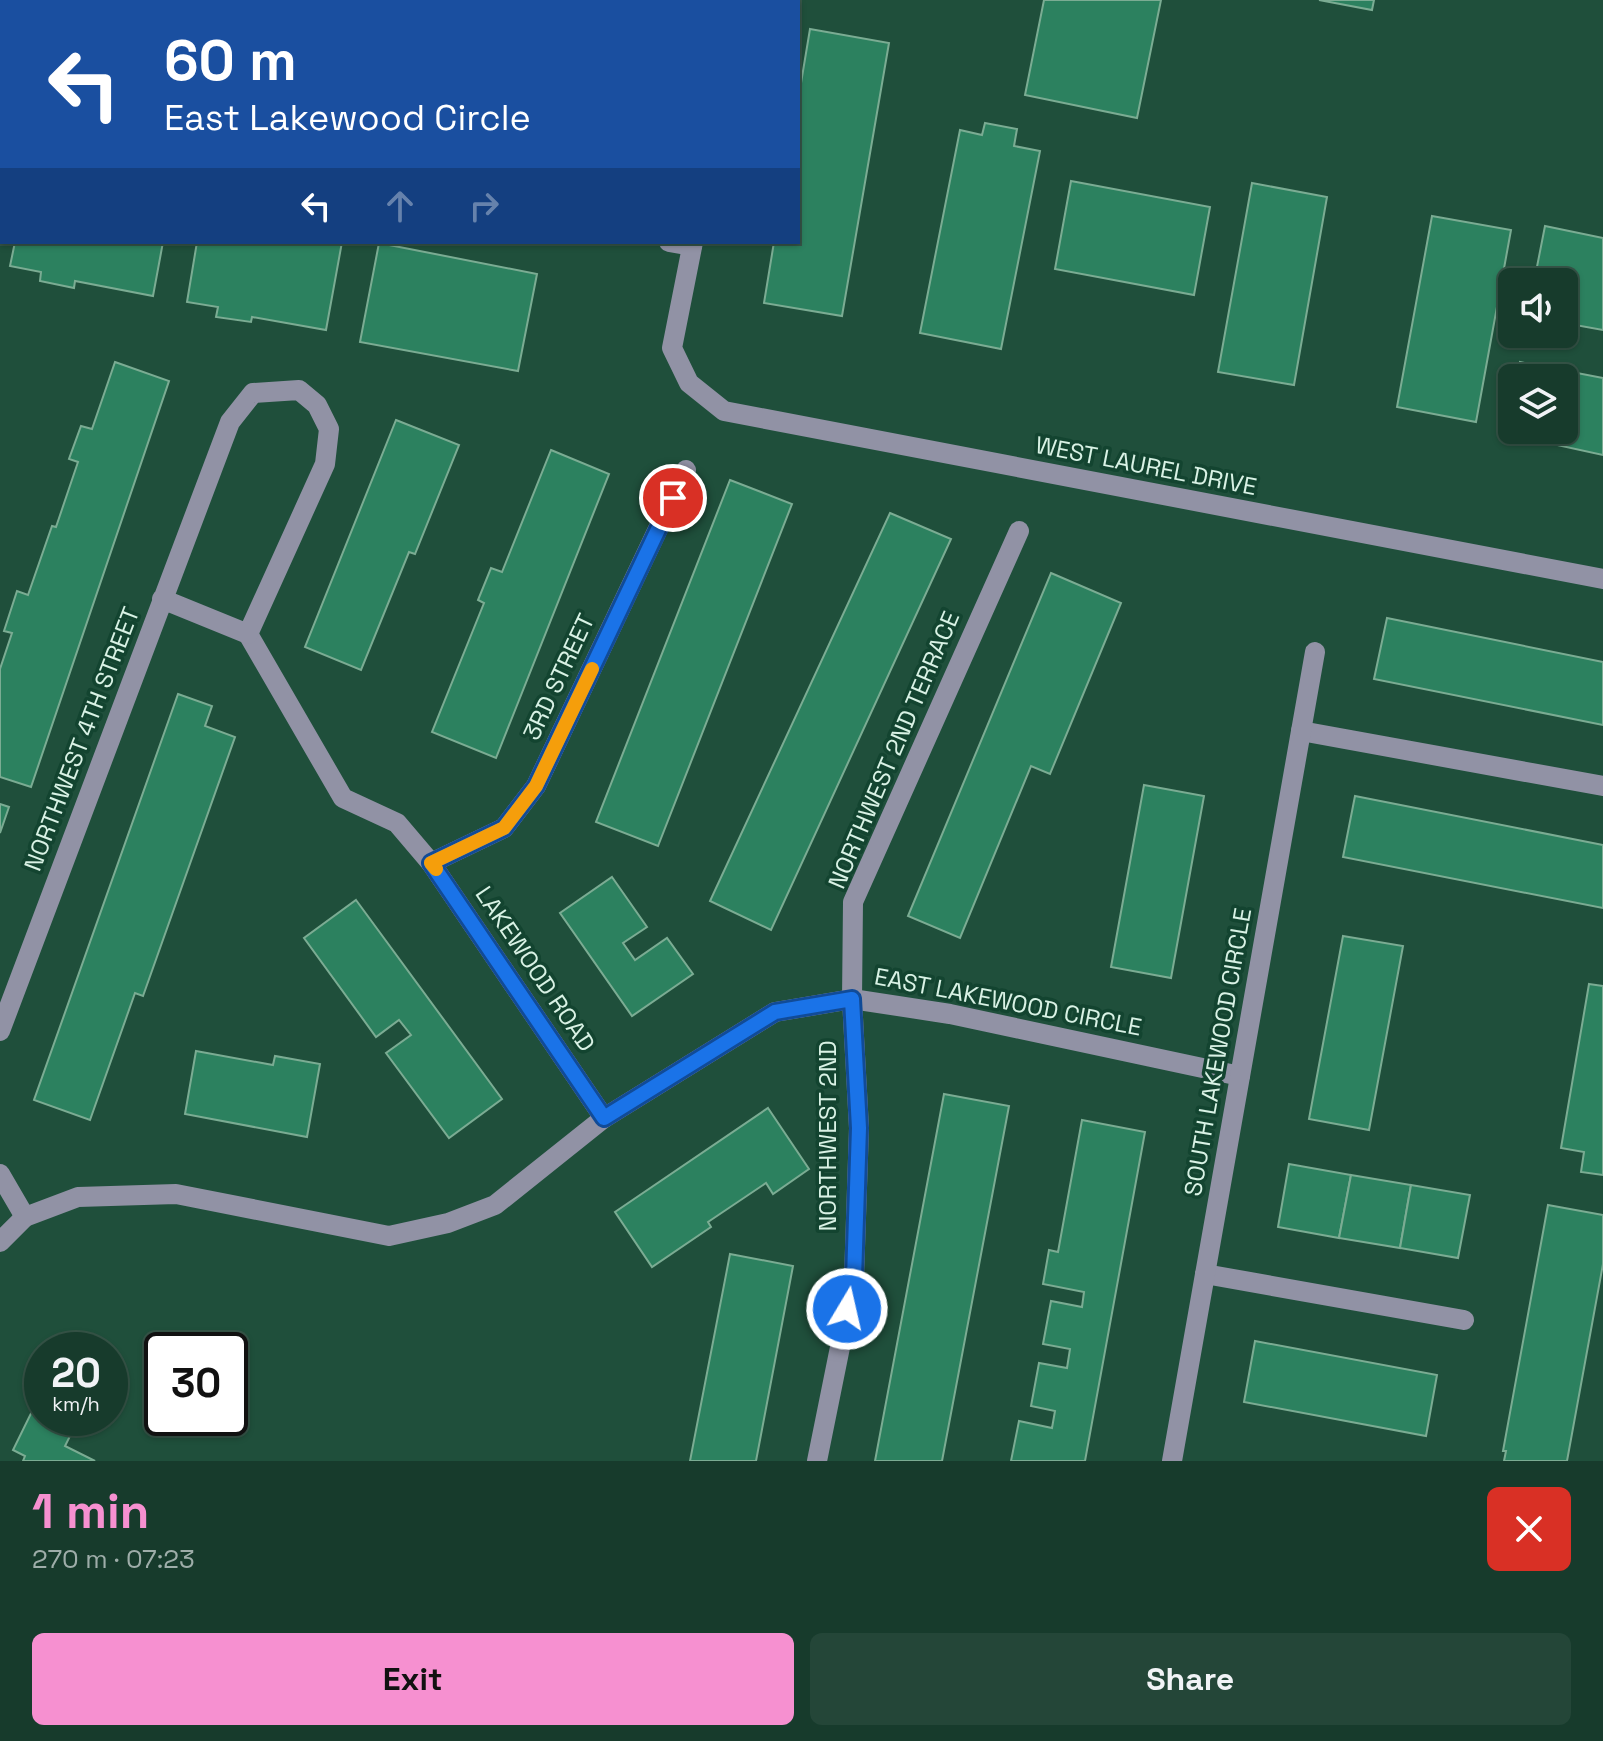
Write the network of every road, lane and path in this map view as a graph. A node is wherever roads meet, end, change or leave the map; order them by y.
1 (692, 244) edge
2 (686, 470) dead end
3 (1019, 531) dead end
4 (1603, 579) edge
5 (162, 599) junction
6 (248, 634) junction
7 (1315, 652) dead end
8 (1301, 731) junction
9 (1603, 786) edge
10 (431, 863) junction
11 (852, 999) junction
12 (0, 1031) edge
13 (1240, 1076) junction
14 (604, 1118) junction
15 (0, 1174) edge
16 (25, 1217) junction
17 (0, 1242) edge
18 (1205, 1274) junction
19 (1464, 1320) dead end
20 (817, 1461) edge
21 (1172, 1461) edge

1 - 4 street, WEST LAUREL DRIVE
2 - 10 street, 3RD STREET
3 - 11 street, NORTHWEST 2ND TERRACE
5 - 6 street, NORTHWEST 4TH STREET
5 - 6 street, NORTHWEST 4TH STREET
5 - 12 street, NORTHWEST 4TH STREET
6 - 10 street, LAKEWOOD ROAD
7 - 8 street, SOUTH LAKEWOOD CIRCLE
8 - 9 street
8 - 13 street, SOUTH LAKEWOOD CIRCLE
10 - 14 street, LAKEWOOD ROAD
11 - 13 street, EAST LAKEWOOD CIRCLE
11 - 14 street, EAST LAKEWOOD CIRCLE
11 - 20 street, NORTHWEST 2ND
13 - 18 street, SOUTH LAKEWOOD CIRCLE
14 - 16 street, EAST LAKEWOOD CIRCLE
15 - 16 street
16 - 17 street
18 - 19 street
18 - 21 street, SOUTH LAKEWOOD CIRCLE

